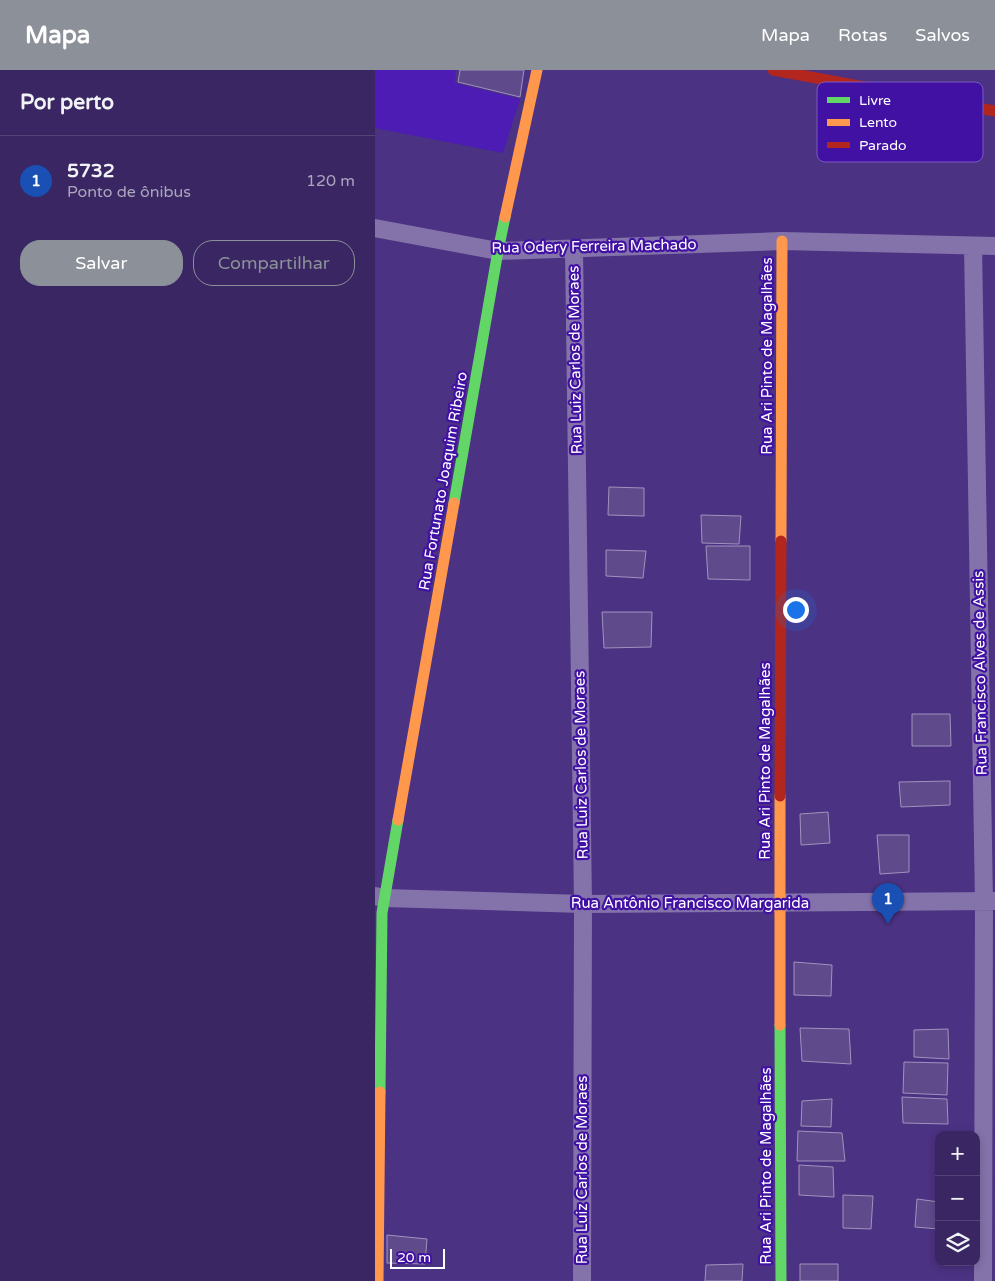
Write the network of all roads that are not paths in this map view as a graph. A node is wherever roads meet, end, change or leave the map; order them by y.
1 (537, 70) edge
2 (773, 70) edge
3 (838, 82) edge
4 (375, 228) edge
5 (782, 241) junction
6 (973, 246) junction
7 (995, 246) edge
8 (574, 248) junction
9 (499, 251) junction
10 (989, 902) edge
11 (780, 903) junction
12 (583, 904) junction
13 (379, 907) edge
14 (378, 1281) edge
15 (582, 1281) edge
16 (781, 1281) edge
17 (983, 1281) edge

1 - 9 street, Rua Fortunato Joaquim Ribeiro
2 - 3 street
4 - 9 street, Rua Odery Ferreira Machado
5 - 6 street, Rua Odery Ferreira Machado
5 - 8 street, Rua Odery Ferreira Machado
5 - 11 street, Rua Ari Pinto de Magalhães
6 - 7 street, Rua Odery Ferreira Machado
6 - 10 street, Rua Francisco Alves de Assis
8 - 9 street, Rua Odery Ferreira Machado
8 - 12 street, Rua Luiz Carlos de Moraes
9 - 13 street, Rua Fortunato Joaquim Ribeiro
10 - 11 street, Rua Antônio Francisco Margarida
10 - 17 street, Rua Francisco Alves de Assis
11 - 12 street, Rua Antônio Francisco Margarida
11 - 16 street, Rua Ari Pinto de Magalhães
12 - 13 street, Rua Antônio Francisco Margarida
12 - 15 street, Rua Luiz Carlos de Moraes
13 - 14 street, Rua Fortunato Joaquim Ribeiro

